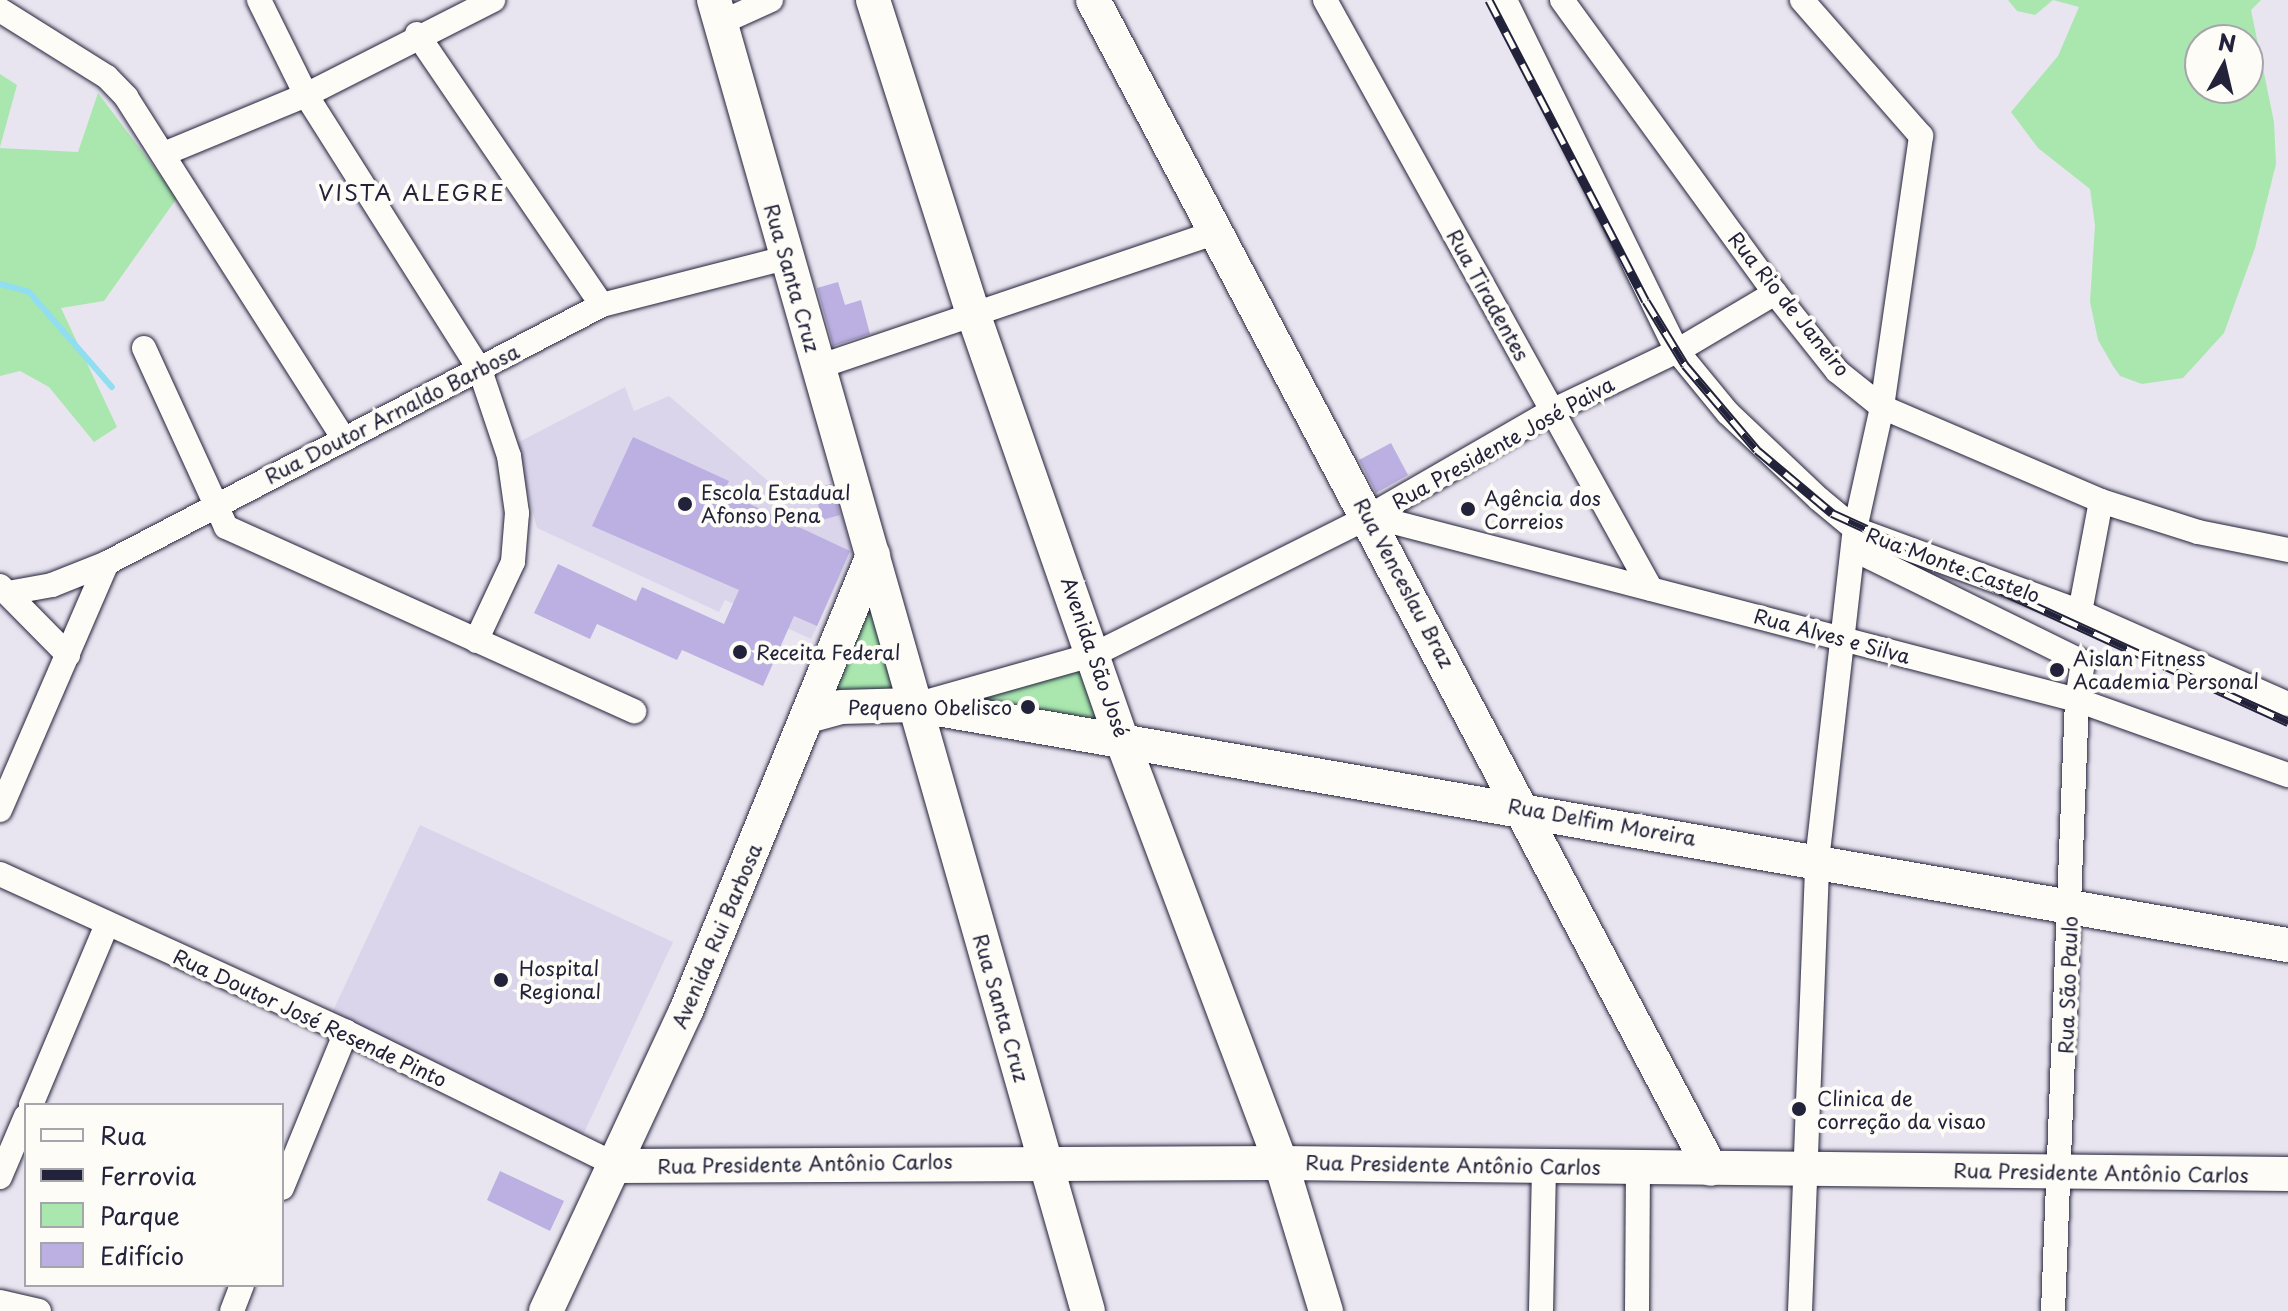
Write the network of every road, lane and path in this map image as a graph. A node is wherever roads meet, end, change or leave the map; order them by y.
1 (259, 0) edge
2 (493, 0) edge
3 (771, 0) edge
4 (873, 0) edge
5 (1093, 0) edge
6 (1325, 0) edge
7 (1505, 0) edge
8 (1562, 0) edge
9 (1802, 0) edge
10 (0, 10) edge
11 (717, 11) edge
12 (417, 34) junction
13 (306, 95) junction
14 (166, 153) junction
15 (1214, 233) junction
16 (785, 258) junction
17 (1775, 293) junction
18 (602, 305) junction
19 (974, 316) junction
20 (144, 348) dead end
21 (1677, 351) junction
22 (818, 367) junction
23 (480, 370) junction
24 (1882, 407) junction
25 (1552, 411) junction
26 (344, 439) junction
27 (2101, 501) junction
28 (218, 504) junction
29 (1370, 516) junction
30 (1854, 539) junction
31 (2288, 550) edge
32 (873, 555) junction
33 (107, 563) junction
34 (1651, 589) junction
35 (4, 590) edge
36 (2080, 612) junction
37 (1844, 638) junction
38 (476, 641) junction
39 (1095, 654) junction
40 (68, 655) junction
41 (2077, 700) junction
42 (2288, 704) edge
43 (915, 705) junction
44 (634, 711) dead end
45 (808, 716) junction
46 (1123, 743) junction
47 (2288, 775) edge
48 (1521, 808) junction
49 (0, 810) edge
50 (1817, 861) junction
51 (0, 874) edge
52 (2071, 906) junction
53 (107, 924) junction
54 (2288, 945) edge
55 (346, 1032) junction
56 (32, 1103) edge
57 (24, 1121) edge
58 (1044, 1162) junction
59 (1281, 1163) junction
60 (618, 1166) junction
61 (1544, 1167) junction
62 (1638, 1168) junction
63 (1802, 1168) junction
64 (1711, 1169) junction
65 (2062, 1173) junction
66 (2288, 1174) edge
67 (0, 1177) edge
68 (284, 1183) edge
69 (241, 1287) edge
70 (0, 1302) edge
71 (39, 1311) edge
72 (232, 1311) edge
73 (546, 1311) edge
74 (1088, 1311) edge
75 (1326, 1311) edge
76 (1541, 1311) edge
77 (1637, 1311) edge
78 (1800, 1311) edge
79 (2053, 1311) edge

1 - 13 street
2 - 12 street
3 - 11 street
4 - 19 main road, Avenida São José
5 - 15 main road, Rua Venceslau Braz
6 - 25 street, Rua Tiradentes
7 - 21 street, Rua Monte Castelo
8 - 17 street, Rua Rio de Janeiro
9 - 24 street
10 - 14 street
11 - 16 main road, Rua Santa Cruz
12 - 13 street
12 - 18 street
13 - 14 street
13 - 23 street
14 - 26 street
15 - 19 street
15 - 29 main road, Rua Venceslau Braz
16 - 18 street, Rua Doutor Arnaldo Barbosa
16 - 22 main road, Rua Santa Cruz
17 - 21 street, Rua Presidente José Paiva
17 - 24 street, Rua Rio de Janeiro
18 - 23 street, Rua Doutor Arnaldo Barbosa
19 - 22 street
19 - 39 main road, Avenida São José
20 - 28 street
21 - 25 street, Rua Presidente José Paiva
21 - 30 street, Rua Monte Castelo
22 - 32 main road, Rua Santa Cruz
23 - 26 street, Rua Doutor Arnaldo Barbosa
23 - 38 street
24 - 27 street, Rua Rio de Janeiro
24 - 30 street
25 - 29 street, Rua Presidente José Paiva
25 - 34 street, Rua Tiradentes
26 - 28 street, Rua Doutor Arnaldo Barbosa
27 - 31 street, Rua Rio de Janeiro
27 - 36 street
28 - 33 street, Rua Doutor Arnaldo Barbosa
28 - 38 street
29 - 34 street, Rua Alves e Silva
29 - 39 street, Rua Presidente José Paiva
29 - 48 main road, Rua Venceslau Braz
30 - 36 street, Rua Monte Castelo
30 - 37 street
30 - 41 street, Rua São Paulo
32 - 43 main road, Rua Santa Cruz
32 - 45 main road, Avenida Rui Barbosa
33 - 35 street, Rua Doutor Arnaldo Barbosa
33 - 40 street
34 - 37 street, Rua Alves e Silva
35 - 40 street
36 - 42 street, Rua Monte Castelo
37 - 41 street, Rua Alves e Silva
37 - 50 street
38 - 44 street
39 - 43 street, Rua Presidente José Paiva
39 - 46 main road, Avenida São José
40 - 49 street
41 - 47 street, Rua Alves e Silva
41 - 52 street, Rua São Paulo
43 - 45 main road, Rua Delfim Moreira
43 - 46 main road, Rua Delfim Moreira
43 - 58 main road, Rua Santa Cruz
45 - 60 main road, Avenida Rui Barbosa
46 - 48 main road, Rua Delfim Moreira
46 - 59 main road, Avenida São José
48 - 50 main road, Rua Delfim Moreira
48 - 64 main road, Rua Venceslau Braz
50 - 52 main road, Rua Delfim Moreira
50 - 63 street
51 - 53 street, Rua Doutor José Resende Pinto
52 - 54 main road, Rua Delfim Moreira
52 - 65 street, Rua São Paulo
53 - 55 street, Rua Doutor José Resende Pinto
53 - 56 street
55 - 60 street, Rua Doutor José Resende Pinto
55 - 68 street
57 - 67 street
58 - 59 main road, Rua Presidente Antônio Carlos
58 - 60 main road, Rua Presidente Antônio Carlos
58 - 74 main road, Rua Santa Cruz
59 - 61 main road, Rua Presidente Antônio Carlos
59 - 75 main road, Avenida São José
60 - 73 main road, Avenida Rui Barbosa
61 - 62 main road, Rua Presidente Antônio Carlos
61 - 76 street
62 - 64 main road, Rua Presidente Antônio Carlos
62 - 77 street
63 - 64 main road, Rua Presidente Antônio Carlos
63 - 65 main road, Rua Presidente Antônio Carlos
63 - 78 street
65 - 66 main road, Rua Presidente Antônio Carlos
65 - 79 street, Rua São Paulo
69 - 72 street
70 - 71 street

